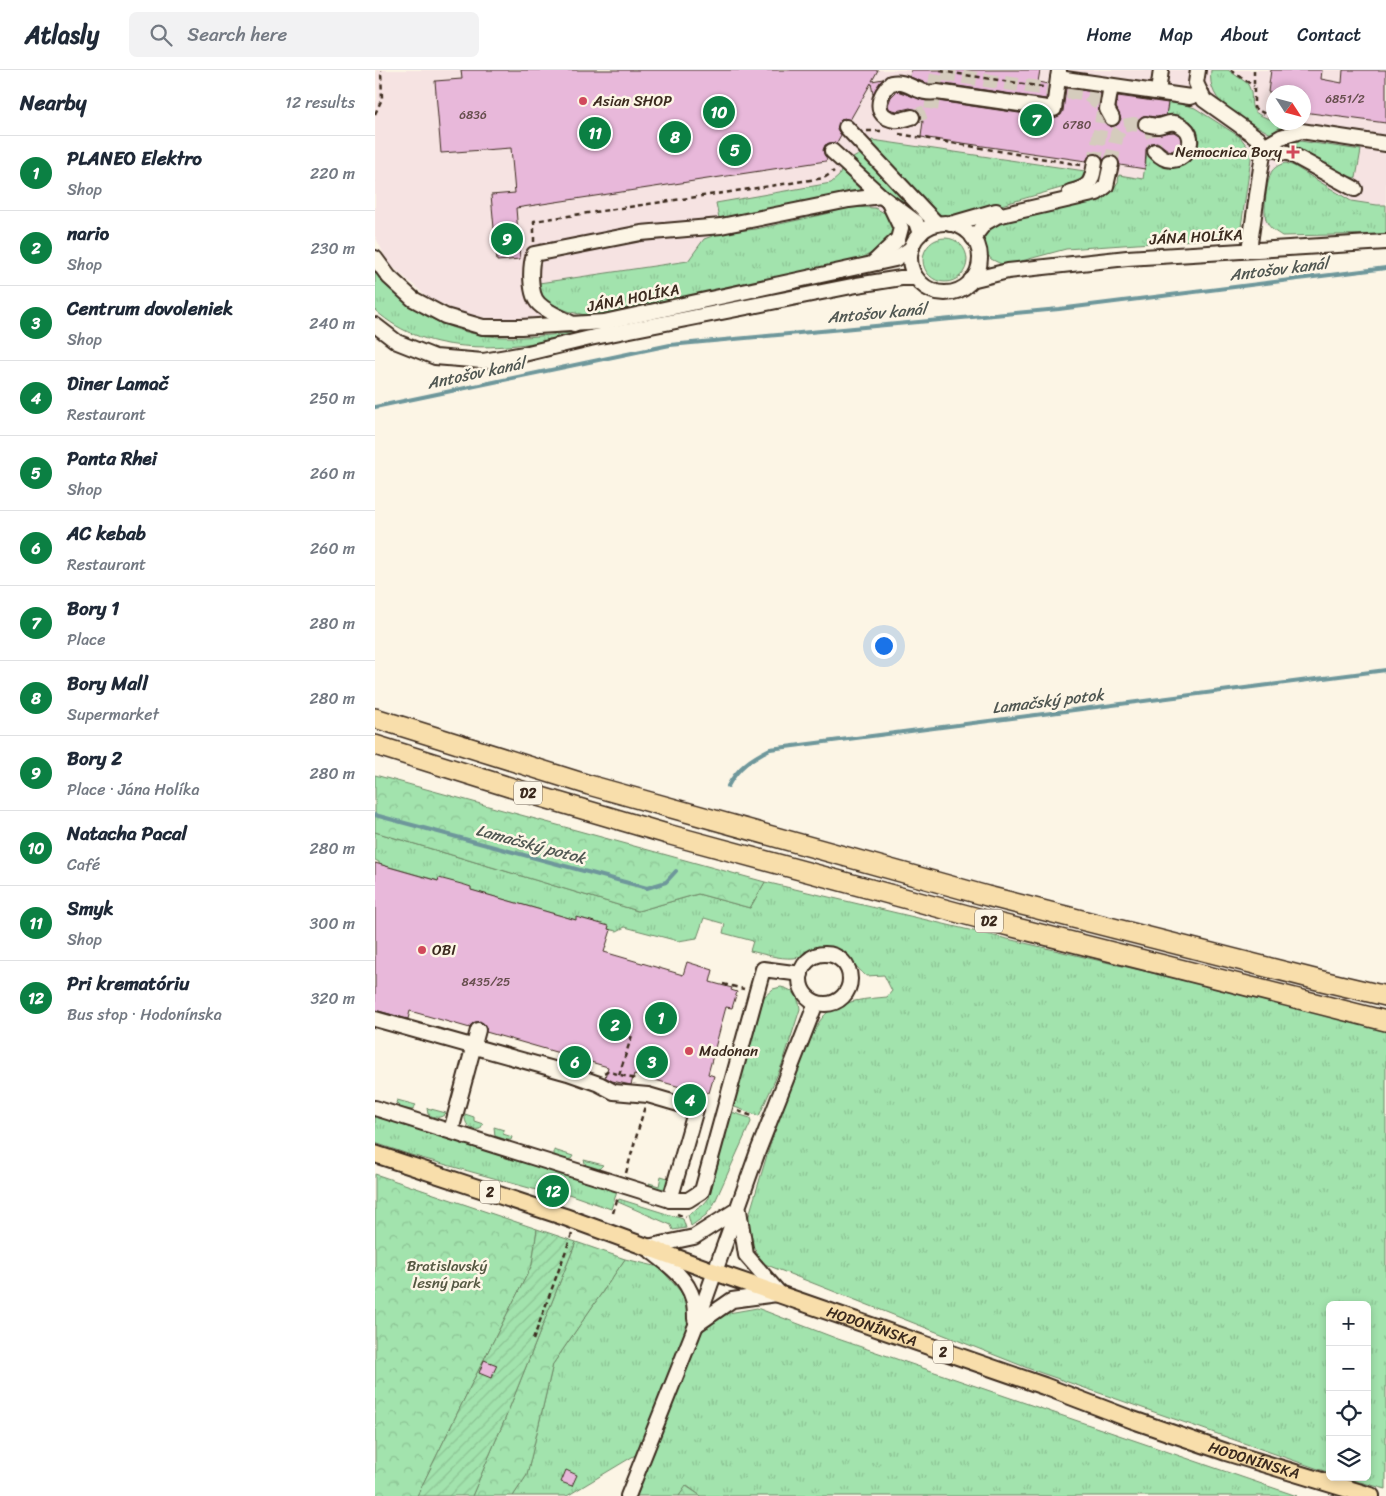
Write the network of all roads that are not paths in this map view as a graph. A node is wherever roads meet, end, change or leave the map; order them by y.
1 (1161, 70) edge
2 (1197, 70) edge
3 (1058, 74) edge
4 (1111, 86) junction
5 (1158, 92) junction
6 (1201, 93) junction
7 (912, 117) tunnel mouth
8 (1112, 118) dead end
9 (1146, 124) dead end
10 (846, 126) dead end
11 (1386, 144) edge
12 (1264, 147) junction
13 (1155, 151) dead end
14 (837, 155) road end
15 (1092, 164) tunnel mouth
16 (1111, 164) tunnel mouth
17 (1355, 189) dead end
18 (885, 200) junction
19 (944, 224) junction
20 (920, 234) junction
21 (973, 238) junction
22 (1386, 242) edge
23 (912, 248) junction
24 (1249, 250) junction
25 (979, 255) junction
26 (375, 258) edge
27 (870, 265) junction
28 (1008, 271) junction
29 (916, 278) junction
30 (971, 280) junction
31 (574, 324) junction
32 (375, 325) edge
33 (375, 718) edge
34 (375, 744) edge
35 (801, 974) junction
36 (1386, 996) edge
37 (816, 1003) junction
38 (375, 1019) edge
39 (1386, 1020) edge
40 (478, 1030) dead end
41 (474, 1047) junction
42 (375, 1108) edge
43 (451, 1131) junction
44 (375, 1154) edge
45 (670, 1200) junction
46 (738, 1209) junction
47 (647, 1247) junction
48 (715, 1272) junction
49 (779, 1294) junction
50 (696, 1325) junction
51 (628, 1496) edge
52 (1371, 1496) edge

1 - 5 street
2 - 6 street
3 - 4 street
3 - 7 street
4 - 5 street
4 - 8 street
5 - 6 street
6 - 12 street
9 - 13 street
10 - 19 street
11 - 12 street
12 - 17 street
12 - 24 street
14 - 18 street
15 - 19 street
16 - 21 street
18 - 20 street
18 - 27 street
18 - 31 street
19 - 20 street
19 - 21 street
20 - 23 street
21 - 25 street
22 - 24 street, JÁNA HOLÍKA
23 - 27 street, JÁNA HOLÍKA
23 - 29 street
24 - 28 street, JÁNA HOLÍKA
25 - 28 street
25 - 30 street
26 - 31 street, JÁNA HOLÍKA
27 - 31 street, JÁNA HOLÍKA
28 - 30 street, JÁNA HOLÍKA
29 - 30 street
29 - 32 street, JÁNA HOLÍKA
33 - 36 highway, D2
34 - 39 highway, D2
35 - 37 street
35 - 37 street
35 - 45 street
37 - 46 street
38 - 41 street
40 - 41 street
41 - 43 street
41 - 45 street
42 - 43 street
43 - 45 street
44 - 47 main road, HODONÍNSKA / 2
46 - 47 street
46 - 48 street
46 - 49 street
47 - 48 main road, HODONÍNSKA / 2
47 - 50 street
48 - 49 main road, HODONÍNSKA / 2
48 - 50 street
49 - 50 street
49 - 52 main road, HODONÍNSKA / 2
50 - 51 street

